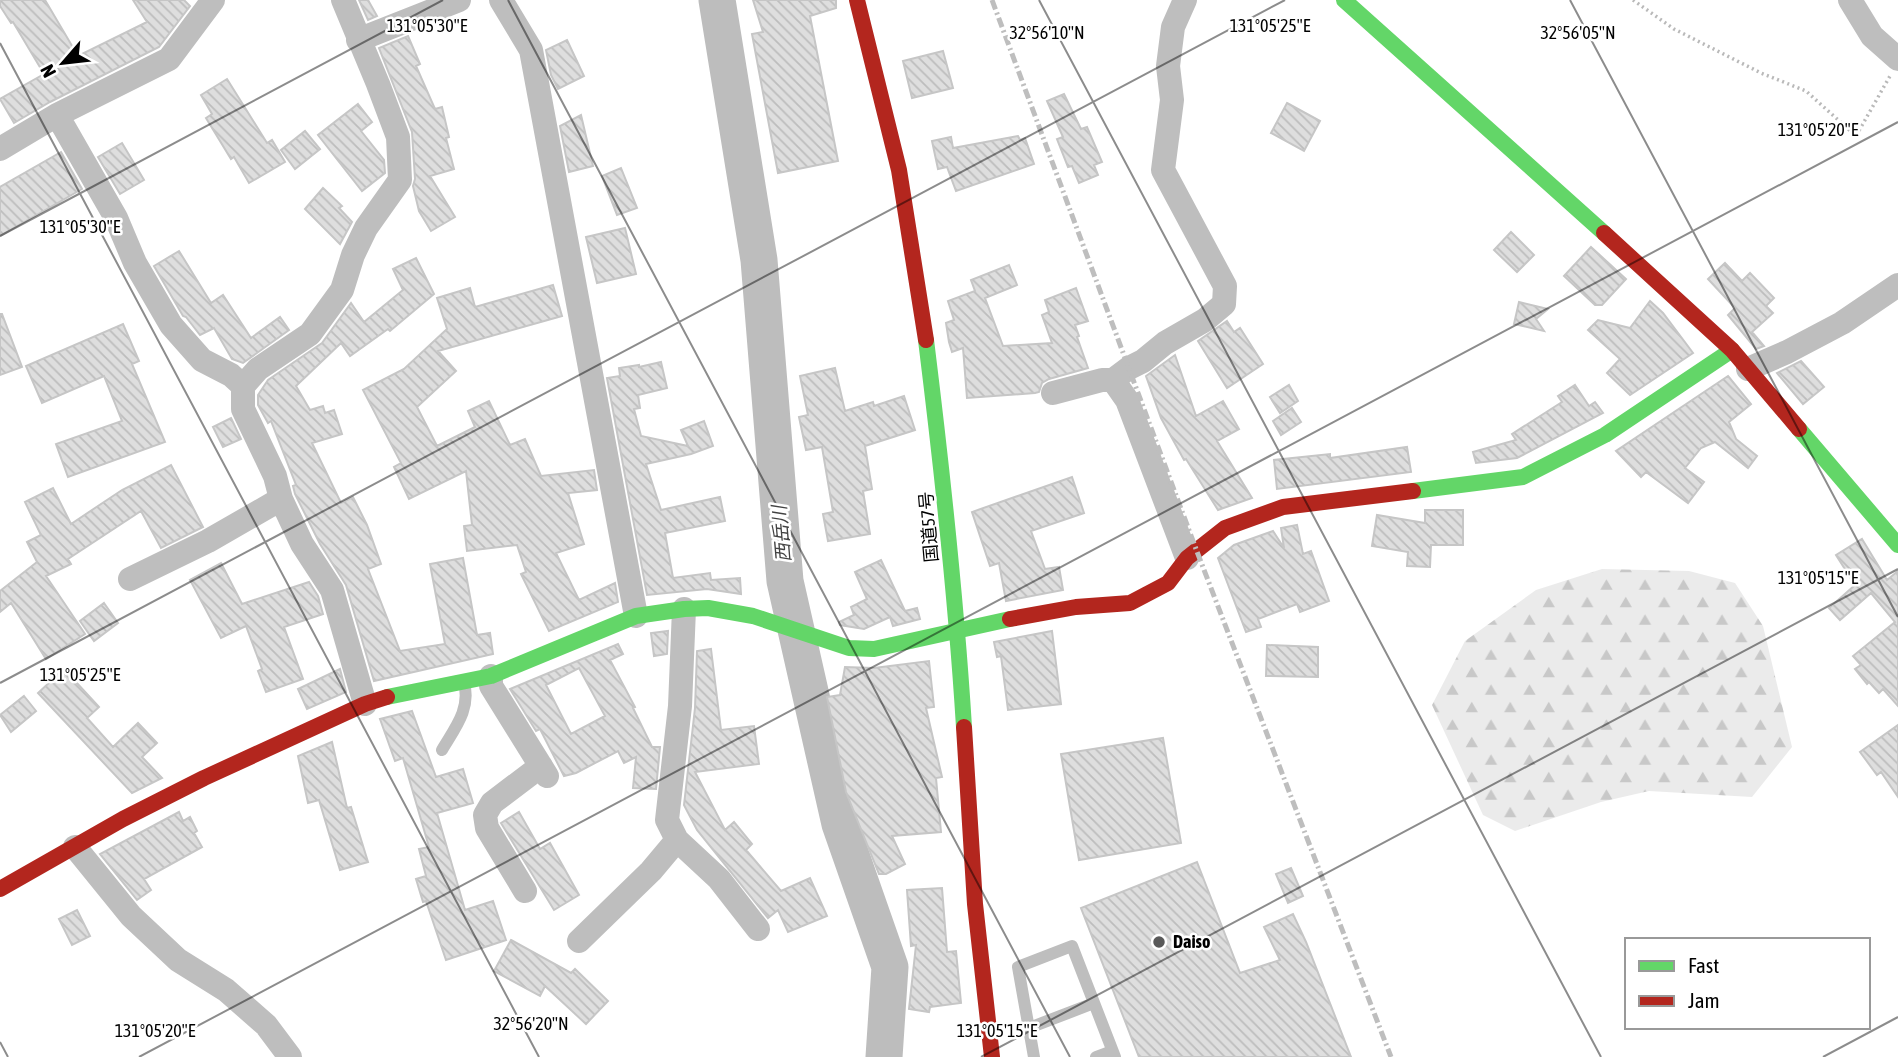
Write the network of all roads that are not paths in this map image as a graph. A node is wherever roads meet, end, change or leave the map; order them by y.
1 (214, 0) edge
2 (343, 0) edge
3 (459, 0) edge
4 (501, 0) edge
5 (858, 0) edge
6 (1185, 0) edge
7 (1344, 0) edge
8 (1850, 0) edge
9 (358, 40) junction
10 (1895, 65) edge
11 (57, 115) junction
12 (0, 149) edge
13 (1898, 285) edge
14 (1732, 350) junction
15 (1748, 369) junction
16 (1113, 380) junction
17 (243, 386) junction
18 (1053, 393) dead end
19 (281, 499) junction
20 (1898, 545) edge
21 (1186, 558) junction
22 (130, 579) dead end
23 (684, 609) junction
24 (636, 616) junction
25 (958, 629) junction
26 (491, 676) junction
27 (464, 682) junction
28 (365, 704) junction
29 (442, 750) dead end
30 (677, 841) junction
31 (75, 848) junction
32 (0, 890) edge
33 (525, 891) dead end
34 (758, 929) dead end
35 (579, 941) dead end
36 (1094, 1003) junction
37 (1029, 1028) junction
38 (1114, 1054) edge
39 (290, 1057) edge
40 (992, 1057) edge
41 (1034, 1057) edge
42 (1096, 1057) edge

1 - 11 street
2 - 9 street
3 - 9 street
4 - 24 street
5 - 25 main road, 国道57号
6 - 16 street
7 - 14 main road
8 - 10 street
9 - 17 street
11 - 12 street
11 - 17 street
13 - 15 street
14 - 15 main road
14 - 21 main road
15 - 20 main road
16 - 18 street
16 - 21 street
17 - 19 street
19 - 22 street
19 - 28 street
21 - 25 main road
23 - 24 main road
23 - 25 main road
23 - 30 street
24 - 26 main road
25 - 40 main road, 国道57号
26 - 27 main road
26 - 33 street
27 - 28 main road
27 - 29 lane
28 - 31 main road
30 - 34 street
30 - 35 street
31 - 32 main road
31 - 39 street
36 - 37 lane
36 - 37 lane
36 - 38 lane
37 - 41 lane
38 - 42 lane

